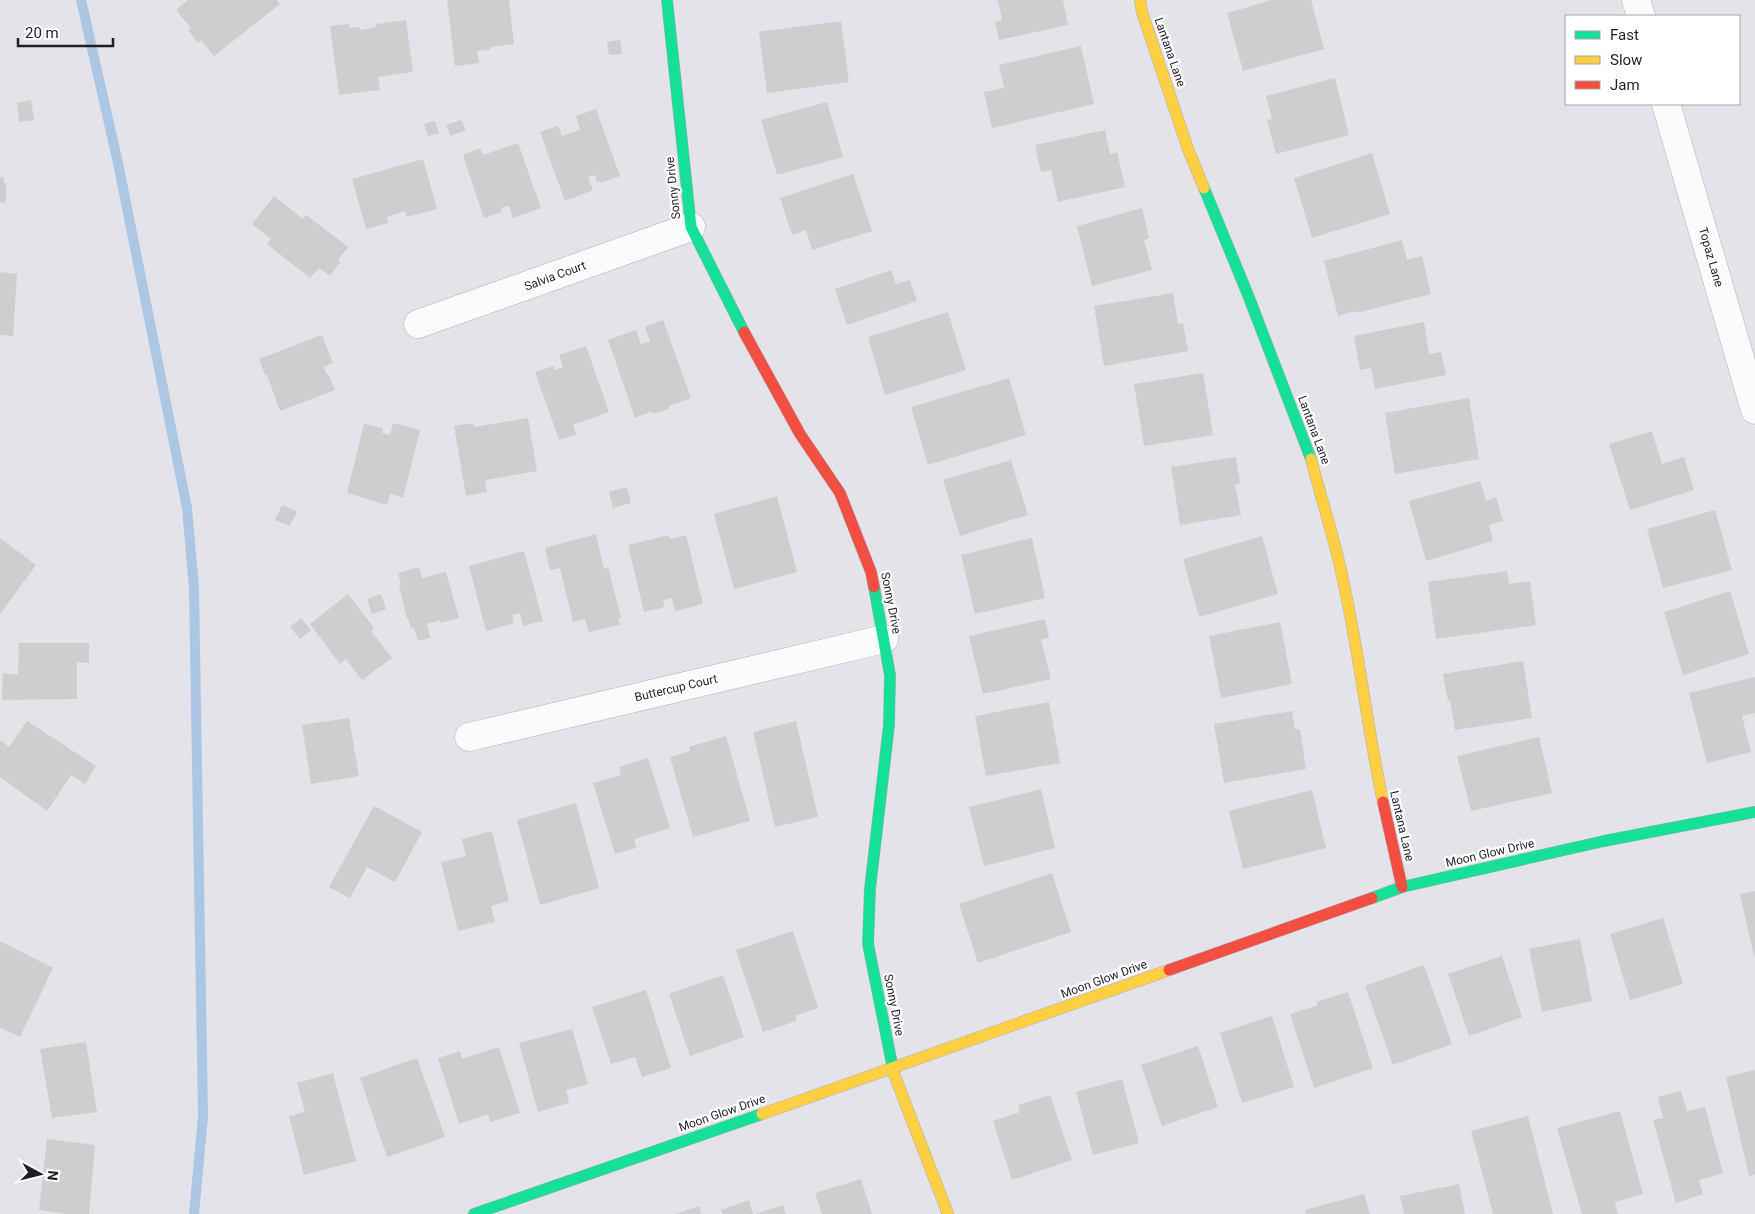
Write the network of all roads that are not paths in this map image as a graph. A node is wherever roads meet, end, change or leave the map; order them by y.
1 (667, 0) edge
2 (1140, 0) edge
3 (1636, 0) edge
4 (1641, 15) edge
5 (1666, 105) edge
6 (691, 227) junction
7 (418, 324) dead end
8 (1755, 410) edge
9 (884, 639) junction
10 (469, 737) dead end
11 (1755, 812) edge
12 (1402, 887) junction
13 (892, 1069) junction
14 (474, 1214) edge
15 (948, 1214) edge

1 - 6 street, Sonny Drive
2 - 12 street, Lantana Lane
3 - 4 street
5 - 8 street, Topaz Lane
6 - 7 street, Salvia Court
6 - 9 street, Sonny Drive
9 - 10 street, Buttercup Court
9 - 13 street, Sonny Drive
11 - 12 street, Moon Glow Drive
12 - 13 street, Moon Glow Drive
13 - 14 street, Moon Glow Drive
13 - 15 street, Sonny Drive

